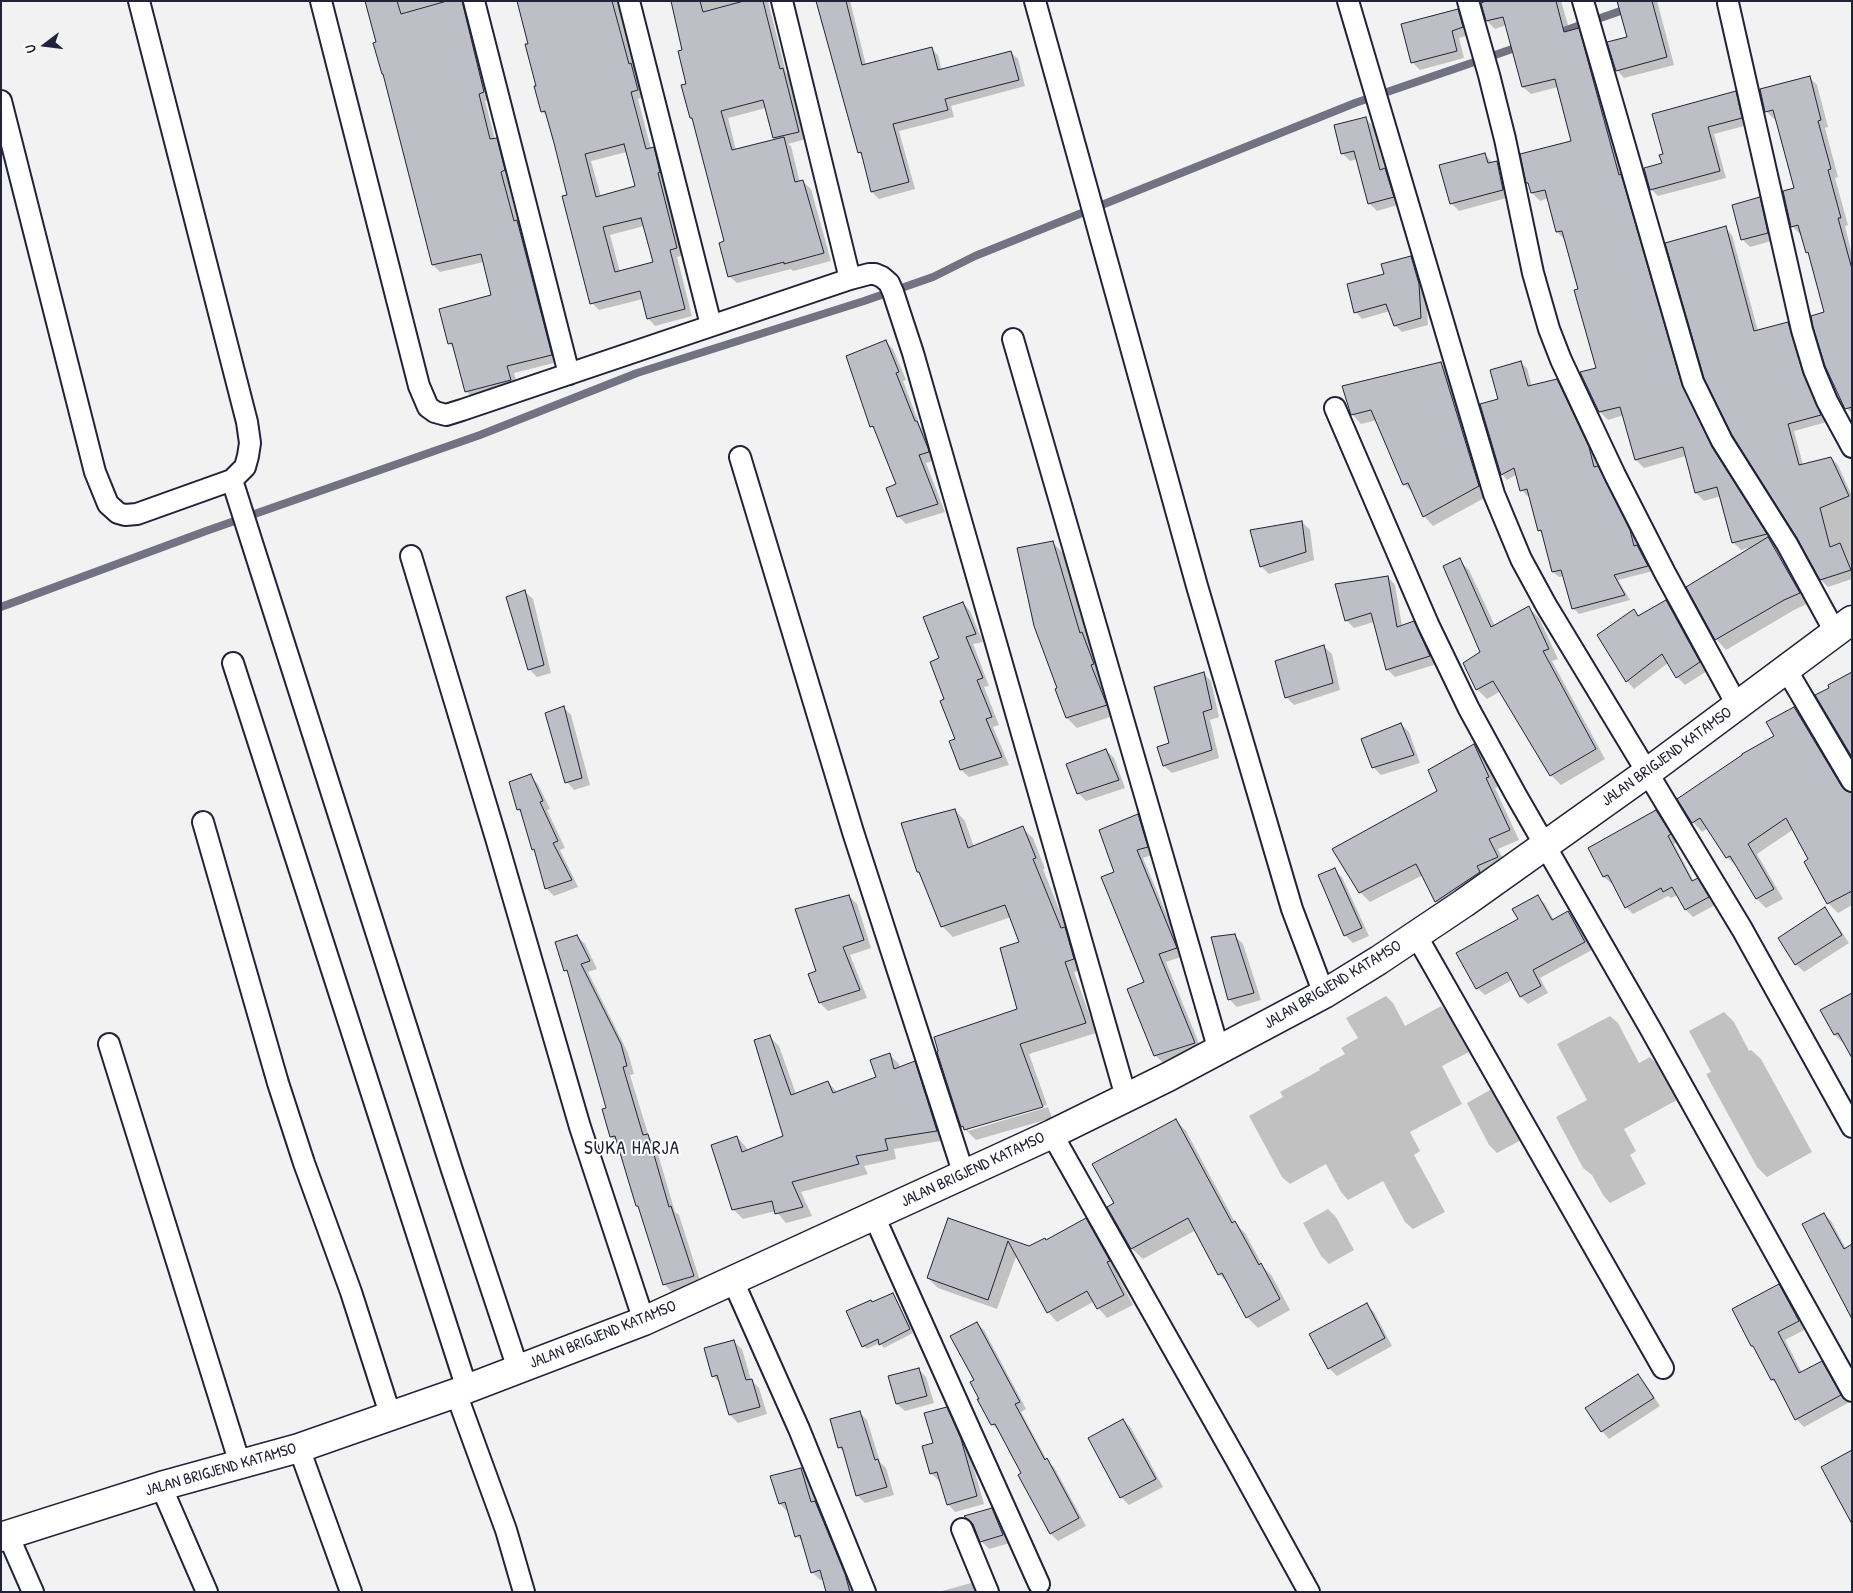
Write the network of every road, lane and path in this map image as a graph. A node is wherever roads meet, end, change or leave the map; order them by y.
1 (139, 1) edge
2 (321, 1) edge
3 (474, 1) edge
4 (629, 1) edge
5 (782, 1) edge
6 (1035, 1) edge
7 (1348, 1) edge
8 (1468, 1) edge
9 (1583, 1) edge
10 (1728, 3) dead end
11 (1, 101) edge
12 (850, 279) junction
13 (711, 325) junction
14 (1013, 339) dead end
15 (569, 374) junction
16 (1335, 408) dead end
17 (1852, 447) edge
18 (740, 457) dead end
19 (232, 480) junction
20 (411, 556) dead end
21 (1843, 626) edge
22 (233, 663) dead end
23 (1786, 669) junction
24 (1737, 705) junction
25 (1648, 772) junction
26 (1852, 781) edge
27 (203, 822) dead end
28 (1545, 845) junction
29 (1416, 935) junction
30 (1324, 994) junction
31 (109, 1044) dead end
32 (1220, 1050) junction
33 (1126, 1097) junction
34 (1852, 1127) edge
35 (1052, 1134) junction
36 (964, 1175) junction
37 (874, 1216) junction
38 (733, 1281) junction
39 (644, 1321) junction
40 (518, 1368) junction
41 (1663, 1368) dead end
42 (1852, 1390) edge
43 (462, 1391) junction
44 (391, 1417) junction
45 (299, 1448) junction
46 (240, 1464) junction
47 (161, 1486) junction
48 (962, 1529) dead end
49 (5, 1536) edge
50 (1040, 1584) dead end
51 (33, 1592) edge
52 (208, 1592) edge
53 (352, 1592) edge
54 (524, 1592) edge
55 (865, 1592) edge
56 (988, 1592) edge
57 (1308, 1592) edge

1 - 19 street
2 - 15 street
3 - 15 street
4 - 13 street
5 - 12 street
6 - 30 street
7 - 25 street
8 - 24 street
9 - 21 street
10 - 17 street
11 - 19 street
12 - 13 street
12 - 33 street
13 - 15 street
14 - 32 street
16 - 28 street
18 - 36 street
19 - 40 street
20 - 39 street
21 - 23 highway, JALAN BRIGJEND KATAMSO
22 - 43 street
23 - 24 highway, JALAN BRIGJEND KATAMSO
23 - 26 street
24 - 25 highway, JALAN BRIGJEND KATAMSO
25 - 28 highway, JALAN BRIGJEND KATAMSO
25 - 34 street
27 - 44 street
28 - 29 highway, JALAN BRIGJEND KATAMSO
28 - 42 street
29 - 30 highway, JALAN BRIGJEND KATAMSO
29 - 41 street
30 - 32 highway, JALAN BRIGJEND KATAMSO
31 - 46 street
32 - 33 highway, JALAN BRIGJEND KATAMSO
33 - 35 highway, JALAN BRIGJEND KATAMSO
35 - 36 highway, JALAN BRIGJEND KATAMSO
35 - 57 street
36 - 37 highway, JALAN BRIGJEND KATAMSO
37 - 38 highway, JALAN BRIGJEND KATAMSO
37 - 50 street
38 - 39 highway, JALAN BRIGJEND KATAMSO
38 - 55 street
39 - 40 highway, JALAN BRIGJEND KATAMSO
40 - 43 highway, JALAN BRIGJEND KATAMSO
43 - 44 highway, JALAN BRIGJEND KATAMSO
43 - 54 street
44 - 45 highway, JALAN BRIGJEND KATAMSO
45 - 46 highway, JALAN BRIGJEND KATAMSO
45 - 53 street
46 - 47 highway, JALAN BRIGJEND KATAMSO
47 - 49 highway, JALAN BRIGJEND KATAMSO
47 - 52 street
48 - 56 street
49 - 51 street

